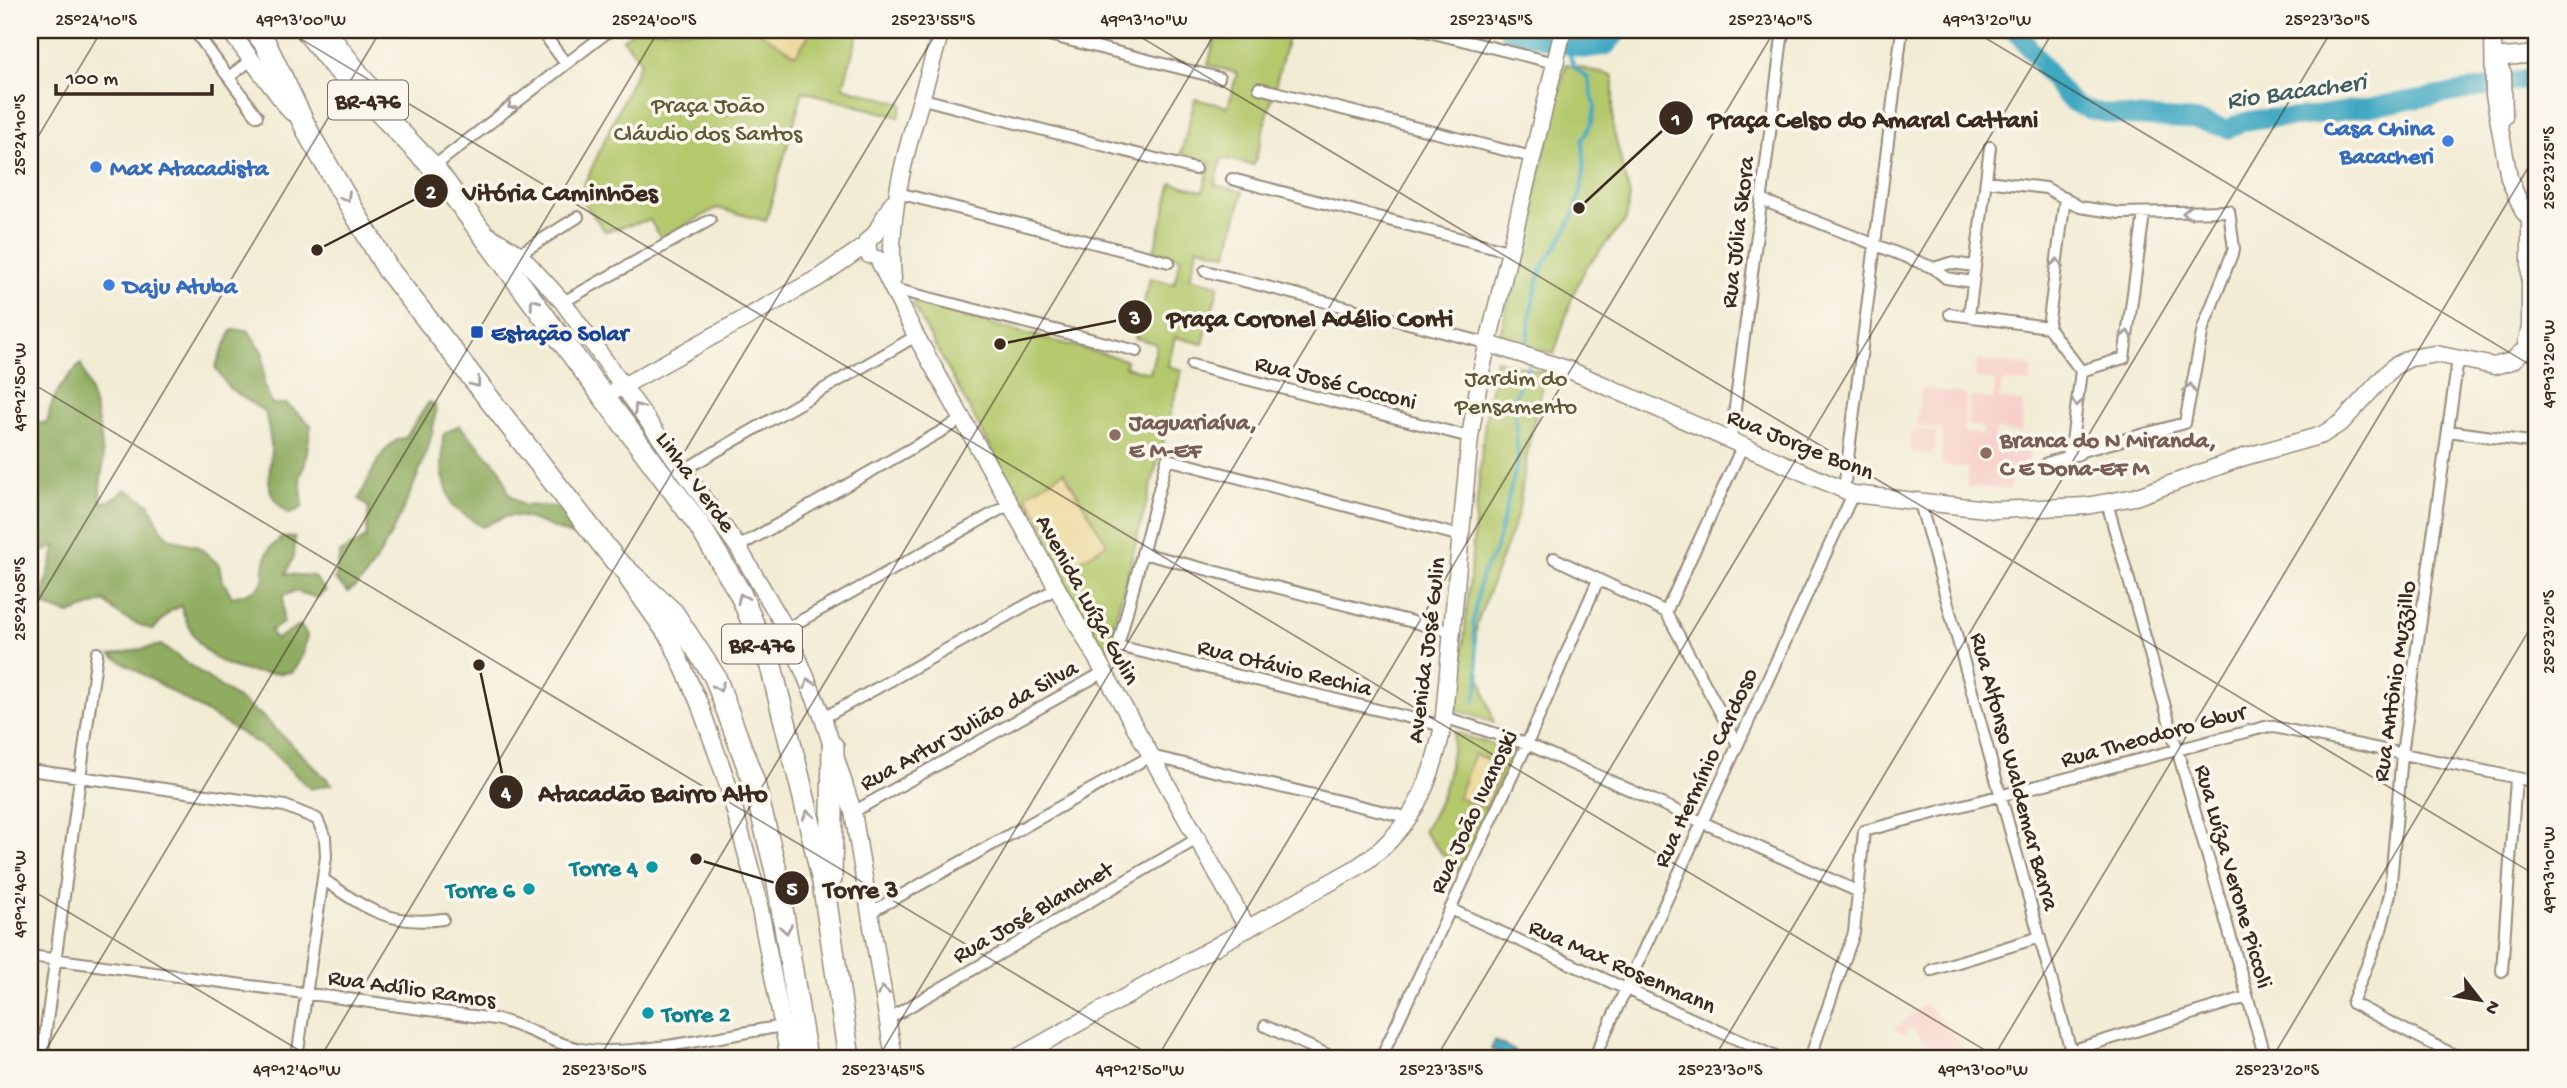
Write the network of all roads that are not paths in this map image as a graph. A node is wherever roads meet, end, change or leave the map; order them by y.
1 (194, 30) edge
2 (229, 30) edge
3 (255, 30) edge
4 (306, 30) edge
5 (327, 30) edge
6 (541, 30) edge
7 (610, 30) edge
8 (941, 30) edge
9 (1029, 30) edge
10 (1422, 30) edge
11 (1563, 30) edge
12 (1783, 30) edge
13 (1902, 30) edge
14 (2493, 30) edge
15 (2537, 54) edge
16 (2495, 58) junction
17 (251, 60) junction
18 (1556, 60) junction
19 (566, 64) junction
20 (229, 77) junction
21 (1219, 78) dead end
22 (1259, 88) dead end
23 (923, 99) junction
24 (257, 116) dead end
25 (311, 138) junction
26 (1990, 147) dead end
27 (1532, 156) junction
28 (433, 167) junction
29 (1195, 169) dead end
30 (1232, 179) dead end
31 (1986, 181) junction
32 (898, 193) junction
33 (2065, 198) junction
34 (1762, 200) junction
35 (2144, 214) junction
36 (578, 217) dead end
37 (710, 220) dead end
38 (2534, 225) edge
39 (480, 230) junction
40 (1875, 245) junction
41 (879, 248) junction
42 (1508, 251) junction
43 (519, 254) junction
44 (1169, 262) dead end
45 (1975, 266) junction
46 (1934, 268) junction
47 (1205, 271) dead end
48 (1973, 282) junction
49 (894, 289) junction
50 (564, 302) junction
51 (1950, 314) dead end
52 (1969, 316) junction
53 (2048, 327) junction
54 (916, 336) junction
55 (1486, 343) junction
56 (1138, 352) dead end
57 (2458, 359) junction
58 (1192, 365) dead end
59 (2081, 371) junction
60 (623, 386) junction
61 (604, 397) junction
62 (963, 419) junction
63 (2448, 431) junction
64 (1471, 438) junction
65 (1737, 442) junction
66 (2537, 443) edge
67 (2078, 453) junction
68 (2047, 463) dead end
69 (682, 471) junction
70 (1849, 492) junction
71 (1920, 503) junction
72 (2107, 503) junction
73 (1010, 504) junction
74 (1461, 536) junction
75 (738, 547) junction
76 (1142, 553) junction
77 (1553, 558) dead end
78 (615, 560) junction
79 (1598, 580) junction
80 (1057, 588) junction
81 (1666, 612) junction
82 (786, 629) junction
83 (1452, 632) junction
84 (97, 653) dead end
85 (1104, 672) junction
86 (823, 718) junction
87 (1443, 722) junction
88 (1527, 744) junction
89 (1738, 744) junction
90 (833, 747) junction
91 (2177, 749) junction
92 (2402, 754) junction
93 (1151, 756) junction
94 (30, 770) edge
95 (80, 777) junction
96 (2516, 779) junction
97 (2537, 782) edge
98 (2001, 795) junction
99 (853, 812) junction
100 (1410, 818) junction
101 (1702, 822) junction
102 (1197, 839) junction
103 (323, 879) junction
104 (1860, 892) junction
105 (1450, 909) junction
106 (871, 912) junction
107 (443, 919) dead end
108 (1248, 929) junction
109 (830, 930) junction
110 (2040, 937) junction
111 (30, 956) edge
112 (55, 959) junction
113 (1932, 970) dead end
114 (2502, 971) dead end
115 (1626, 989) junction
116 (306, 993) junction
117 (2247, 997) junction
118 (888, 1018) junction
119 (783, 1026) junction
120 (1265, 1026) dead end
121 (2071, 1051) junction
122 (42, 1058) edge
123 (297, 1058) edge
124 (789, 1058) edge
125 (806, 1058) edge
126 (849, 1058) edge
127 (894, 1058) edge
128 (1016, 1058) edge
129 (1335, 1058) edge
130 (1381, 1058) edge
131 (1594, 1058) edge
132 (1778, 1058) edge
133 (1810, 1058) edge
134 (2047, 1058) edge
135 (2264, 1058) edge
136 (2460, 1058) edge

1 - 20 street
2 - 17 street
3 - 25 highway, BR-476
4 - 28 highway, Linha Verde / BR-476
5 - 28 street
6 - 19 street
7 - 19 street
8 - 23 street
9 - 21 street
10 - 18 street
11 - 18 street, Avenida José Gulin
12 - 34 street, Rua Júlia Skora
13 - 40 street, Rua Hermínio Cardoso
14 - 16 street
15 - 16 street
16 - 38 street
17 - 20 street
17 - 25 street
18 - 27 street, Avenida José Gulin
19 -> 28 street
20 - 24 street
22 - 27 street
23 - 29 street
23 - 32 street
25 -> 78 highway, BR-476
26 - 31 street
27 - 42 street, Avenida José Gulin
28 - 39 highway, Linha Verde / BR-476
30 - 42 street
31 - 33 street
31 - 45 street
32 - 41 street
32 - 44 street
33 - 35 street
53 -> 33 street
34 - 40 street
34 - 65 street, Rua Júlia Skora
59 -> 35 street
67 -> 35 street
36 - 43 street
37 - 50 street
38 - 57 street, Rua Jorge Bonn
39 - 43 street
61 -> 39 highway, Linha Verde / BR-476
40 - 46 street
40 - 70 street, Rua Hermínio Cardoso
41 - 49 street, Avenida Luíza Gulin
41 - 60 street
42 - 55 street, Avenida José Gulin
43 - 50 street
45 - 46 street
45 - 48 street
46 - 48 street
47 - 55 street
48 - 52 street
49 - 54 street, Avenida Luíza Gulin
49 - 56 street
50 - 60 street
51 - 52 street
52 - 53 street
53 - 59 street
54 - 62 street, Avenida Luíza Gulin
54 - 69 street
55 - 64 street, Avenida José Gulin
55 - 65 street, Rua Jorge Bonn
57 - 63 street, Rua Antônio Muzzillo
57 - 72 street, Rua Jorge Bonn
58 - 64 street, Rua José Cocconi
59 -> 67 street
60 - 61 street
69 -> 60 street
109 -> 61 highway, Linha Verde / BR-476
62 - 73 street, Avenida Luíza Gulin
62 - 75 street
63 - 66 street
63 - 92 street, Rua Antônio Muzzillo
64 - 74 street, Avenida José Gulin
65 - 70 street, Rua Jorge Bonn
65 - 81 street, Rua Júlia Skora
67 - 68 street
69 - 75 street
70 - 71 street, Rua Jorge Bonn
70 - 89 street, Rua Hermínio Cardoso
71 - 72 street, Rua Jorge Bonn
71 - 98 street, Rua Alfonso Waldemar Barra
72 - 91 street, Rua Luíza Verone Piccoli
73 - 80 street, Avenida Luíza Gulin
73 - 82 street
74 - 76 street
74 - 83 street, Avenida José Gulin
75 - 82 street
76 - 83 street
76 - 87 street, Rua Otávio Rechia
77 - 79 street
78 - 119 street
78 -> 125 highway, BR-476
79 - 81 street
79 - 88 street, Rua João Ivanoski
80 - 85 street, Avenida Luíza Gulin
80 - 86 street
81 - 89 street
86 -> 82 street
83 - 87 street, Avenida José Gulin
84 - 95 street
85 - 93 street, Avenida Luíza Gulin
85 - 99 street, Rua Artur Julião da Silva
86 - 90 street
87 - 88 street, Rua Otávio Rechia
87 - 100 street, Avenida José Gulin
88 - 101 street, Rua Otávio Rechia
88 - 105 street, Rua João Ivanoski
89 - 101 street, Rua Hermínio Cardoso
90 - 99 street
90 - 109 highway
91 - 92 street, Rua Theodoro Gbur
91 - 98 street, Rua Theodoro Gbur
91 - 117 street, Rua Luíza Verone Piccoli
92 - 96 street, Rua Theodoro Gbur
92 - 136 street, Rua Antônio Muzzillo
93 - 100 street
93 - 102 street, Avenida Luíza Gulin
93 - 106 street
94 - 95 street
95 - 103 street
95 - 112 street
96 - 97 street, Rua Theodoro Gbur
96 - 114 street
98 - 104 street, Rua Theodoro Gbur
98 - 110 street, Rua Alfonso Waldemar Barra
99 - 106 street
100 - 108 street, Avenida José Gulin
101 - 104 street, Rua Otávio Rechia
101 - 115 street, Rua Hermínio Cardoso
102 - 108 street, Avenida Luíza Gulin
102 - 118 street, Rua José Blanchet
103 - 107 street
103 - 116 street
104 - 133 street
105 - 115 street, Rua Max Rosenmann
105 - 130 street, Rua João Ivanoski
118 -> 106 street
108 - 128 street, Avenida José Gulin
109 - 126 highway, Linha Verde / BR-476
110 - 113 street
110 - 121 street, Rua Alfonso Waldemar Barra
111 - 112 street, Rua Adílio Ramos
112 - 116 street, Rua Adílio Ramos
112 - 122 street
115 - 131 street, Rua Hermínio Cardoso
115 - 132 street, Rua Max Rosenmann
116 - 119 street, Rua Adílio Ramos
116 - 123 street
117 - 121 street
117 - 135 street, Rua Luíza Verone Piccoli
118 - 127 street
119 - 124 street
120 - 129 street
121 - 134 street

